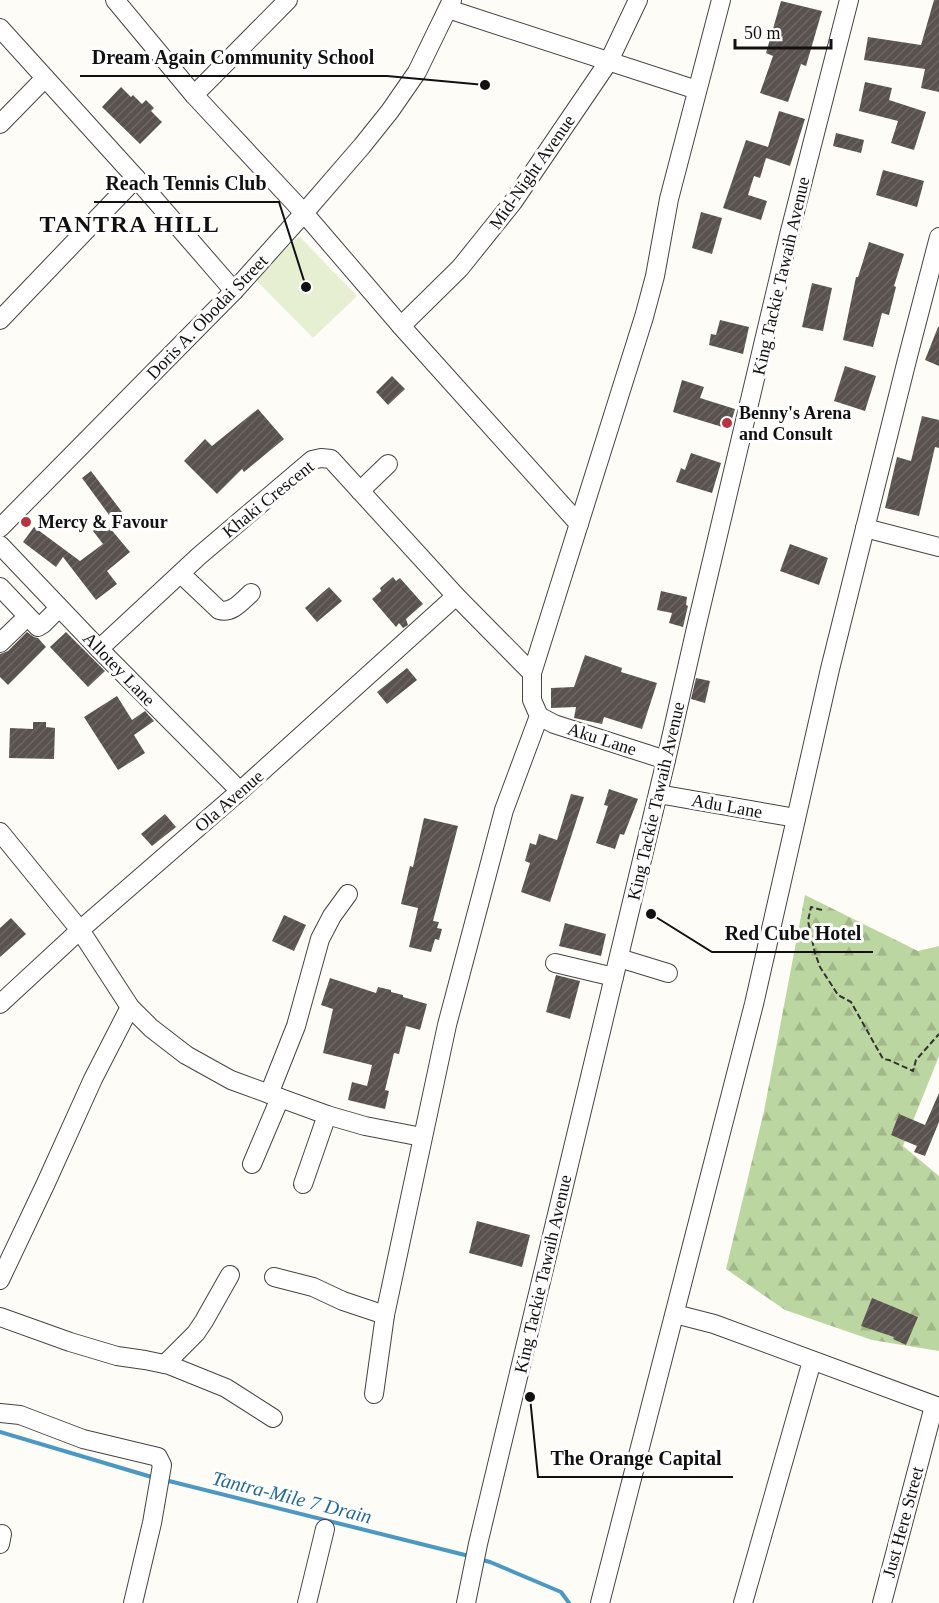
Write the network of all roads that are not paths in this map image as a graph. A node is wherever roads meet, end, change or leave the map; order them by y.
1 (115, 0) edge
2 (288, 0) edge
3 (638, 0) edge
4 (721, 0) edge
5 (849, 0) edge
6 (450, 5) edge
7 (0, 28) edge
8 (609, 61) junction
9 (45, 78) junction
10 (697, 90) junction
11 (194, 94) junction
12 (0, 124) edge
13 (136, 178) junction
14 (304, 213) junction
15 (939, 237) edge
16 (234, 291) junction
17 (0, 320) edge
18 (401, 326) junction
19 (388, 464) dead end
20 (360, 491) junction
21 (579, 524) junction
22 (0, 528) edge
23 (865, 528) junction
24 (0, 545) edge
25 (939, 546) edge
26 (181, 574) junction
27 (0, 587) edge
28 (251, 593) dead end
29 (456, 596) junction
30 (59, 608) junction
31 (27, 617) junction
32 (0, 643) edge
33 (99, 649) junction
34 (532, 673) junction
35 (539, 716) junction
36 (666, 760) junction
37 (240, 791) junction
38 (658, 794) junction
39 (796, 818) junction
40 (0, 832) edge
41 (348, 894) dead end
42 (80, 930) junction
43 (619, 958) junction
44 (555, 963) dead end
45 (668, 973) dead end
46 (614, 976) junction
47 (0, 1004) edge
48 (130, 1007) junction
49 (274, 1096) junction
50 (327, 1115) junction
51 (422, 1137) junction
52 (252, 1164) dead end
53 (303, 1184) dead end
54 (230, 1275) dead end
55 (274, 1277) dead end
56 (0, 1280) edge
57 (675, 1314) junction
58 (385, 1315) junction
59 (0, 1317) edge
60 (812, 1361) junction
61 (165, 1364) junction
62 (374, 1394) dead end
63 (936, 1406) edge
64 (0, 1413) edge
65 (273, 1418) dead end
66 (325, 1529) dead end
67 (133, 1603) edge
68 (307, 1603) edge
69 (466, 1603) edge
70 (600, 1603) edge
71 (744, 1603) edge
72 (882, 1603) edge

1 - 11 street
2 - 11 street
3 - 8 street, Mid-Night Avenue
4 - 10 street
5 - 36 street, King Tackie Tawaih Avenue
6 - 8 street
6 - 14 street, Doris A. Obodai Street
7 - 9 street
8 - 10 street
8 - 18 street, Mid-Night Avenue
9 - 12 street
9 - 13 street
10 - 21 street
11 - 14 street
13 - 16 street
13 - 17 street
14 - 16 street, Doris A. Obodai Street
14 - 18 street
15 - 23 street
16 - 22 street, Doris A. Obodai Street
18 - 21 street
19 - 20 street
20 - 26 street, Khaki Crescent
20 - 29 street, Khaki Crescent
21 - 34 street
23 - 25 street
23 - 39 street
24 - 30 street, Allotey Lane
26 - 28 street
26 - 33 street, Khaki Crescent
27 - 31 street
29 - 34 street, Khaki Crescent
29 - 37 street, Ola Avenue
30 - 31 street
30 - 33 street, Allotey Lane
31 - 32 street
33 - 37 street, Allotey Lane
34 - 35 street
35 - 36 street, Aku Lane
35 - 51 street
36 - 38 street, King Tackie Tawaih Avenue
37 - 42 street, Ola Avenue
38 - 39 street, Adu Lane
38 - 43 street, King Tackie Tawaih Avenue
39 - 57 street
40 - 42 street
41 - 49 street
42 - 47 street, Ola Avenue
42 - 48 street
43 - 45 street
43 - 46 street, King Tackie Tawaih Avenue
44 - 46 street
46 - 69 street, King Tackie Tawaih Avenue
48 - 49 street
48 - 56 street
49 - 50 street
49 - 52 street
50 - 51 street
50 - 53 street
51 - 58 street
54 - 61 street
55 - 58 street
57 - 60 street
57 - 70 street
58 - 62 street
59 - 61 street
60 - 63 street
60 - 71 street
61 - 65 street
63 - 72 street, Just Here Street
64 - 67 street
66 - 68 street

